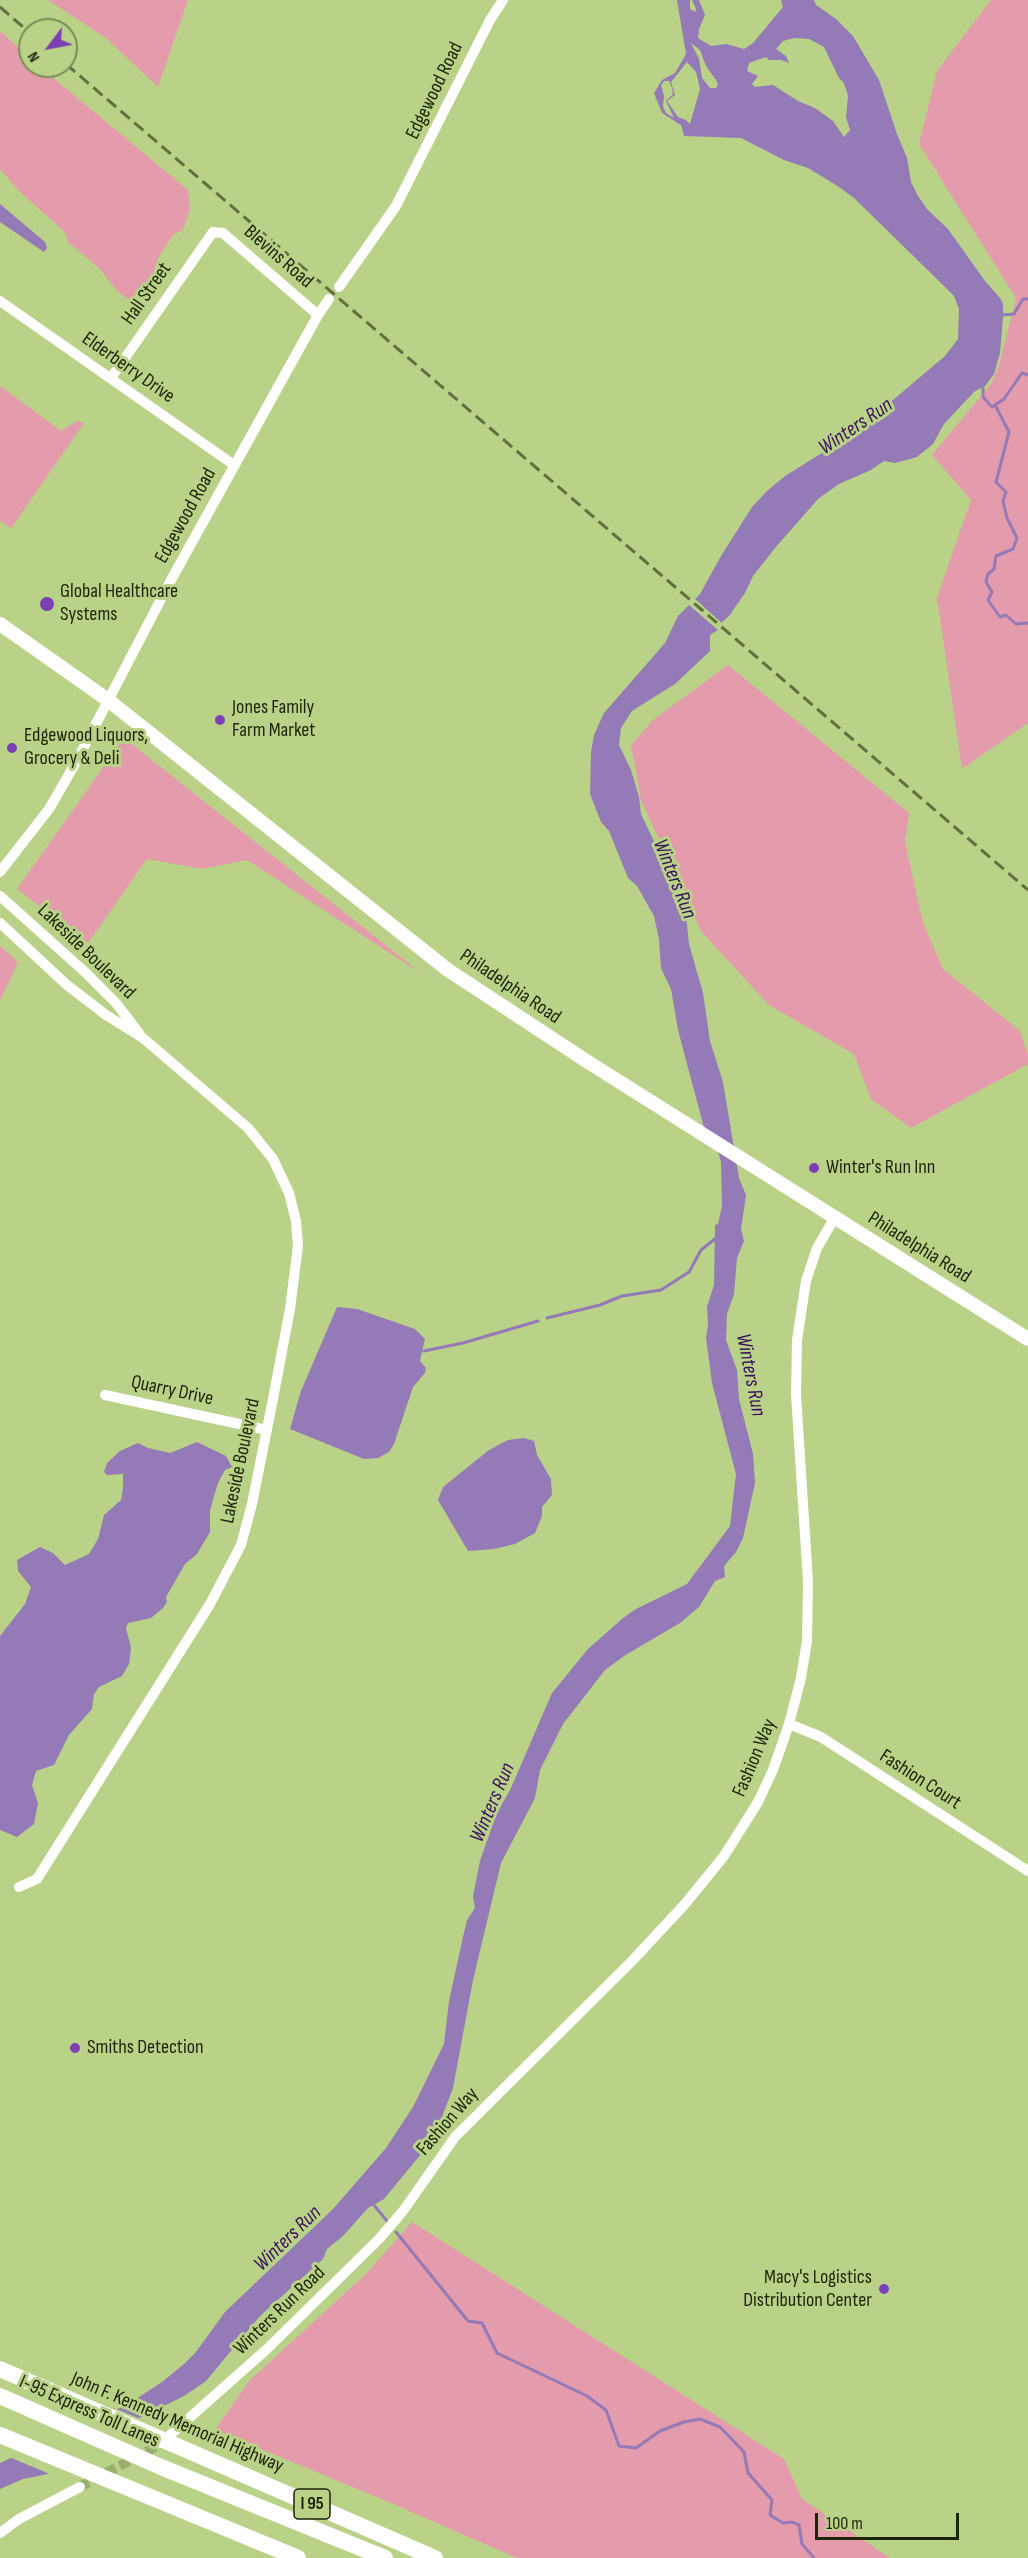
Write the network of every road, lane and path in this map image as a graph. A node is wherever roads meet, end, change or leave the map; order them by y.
1 (503, 0) edge
2 (213, 232) joint
3 (339, 287) dead end
4 (330, 299) dead end
5 (0, 301) edge
6 (318, 315) junction
7 (111, 378) junction
8 (234, 465) junction
9 (0, 624) edge
10 (108, 700) junction
11 (0, 872) edge
12 (0, 896) edge
13 (0, 923) edge
14 (143, 1038) junction
15 (834, 1219) junction
16 (1028, 1339) edge
17 (105, 1395) dead end
18 (267, 1430) junction
19 (789, 1724) junction
20 (1028, 1871) edge
21 (19, 1887) dead end
22 (416, 2192) joint
23 (0, 2369) edge
24 (0, 2397) edge
25 (3, 2436) edge
26 (157, 2446) tunnel mouth
27 (80, 2487) tunnel mouth
28 (0, 2533) edge
29 (298, 2558) edge
30 (385, 2558) edge
31 (435, 2558) edge

1 - 3 street, Edgewood Road
2 - 6 street, Blevins Road
2 - 7 street, Hall Street
4 - 6 street, Edgewood Road
5 - 7 street, Elderberry Drive
6 - 8 street, Edgewood Road
7 - 8 street, Elderberry Drive
8 - 10 street, Edgewood Road
9 - 10 main road, Philadelphia Road
10 - 11 street, Edgewood Road
10 - 15 main road, Philadelphia Road
12 - 14 street, Lakeside Boulevard
13 - 14 street, Lakeside Boulevard
14 - 18 street, Lakeside Boulevard
15 - 16 main road, Philadelphia Road
15 - 19 street, Fashion Way
17 - 18 street, Quarry Drive
18 - 21 street, Lakeside Boulevard
19 - 20 street, Fashion Court
19 - 22 street, Fashion Way
22 - 26 street, Winters Run Road
23 - 31 highway, John F. Kennedy Memorial Highway / I 95
24 - 30 highway, I-95 Express Toll Lanes
25 - 29 highway
27 - 28 street

